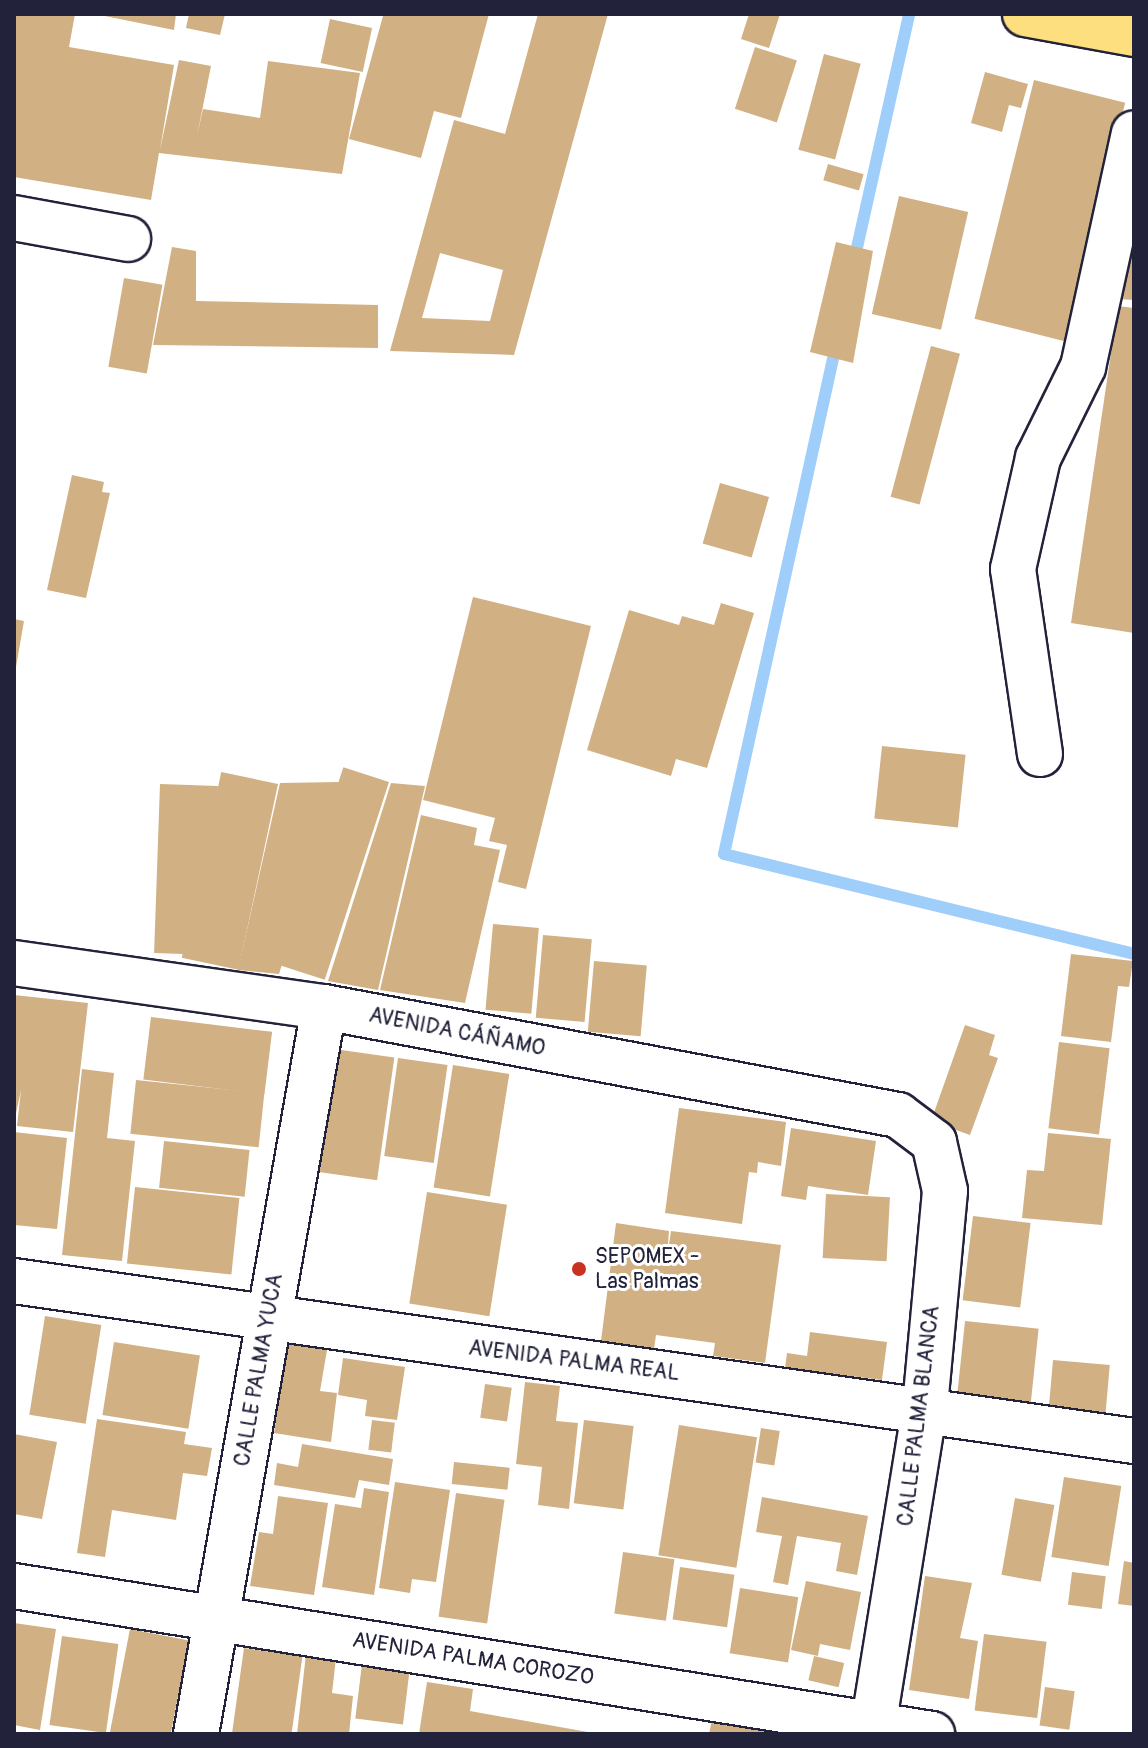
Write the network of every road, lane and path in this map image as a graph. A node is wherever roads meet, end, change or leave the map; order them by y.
1 (1025, 14) edge
2 (1134, 34) edge
3 (1134, 134) edge
4 (14, 218) edge
5 (128, 239) dead end
6 (1040, 754) dead end
7 (14, 963) edge
8 (324, 1007) junction
9 (898, 1115) joint
10 (14, 1281) edge
11 (267, 1322) junction
12 (925, 1406) junction
13 (1134, 1441) edge
14 (14, 1586) edge
15 (215, 1617) junction
16 (873, 1729) edge
17 (196, 1734) edge
18 (932, 1734) edge

1 - 2 main road
3 - 6 street
4 - 5 street
7 - 8 street, AVENIDA CÁÑAMO
8 - 9 street, AVENIDA CÁÑAMO
8 - 11 street, CALLE PALMA YUCA
9 - 12 street, CALLE PALMA BLANCA
10 - 11 street, AVENIDA PALMA REAL
11 - 12 street, AVENIDA PALMA REAL
11 - 15 street, CALLE PALMA YUCA
12 - 13 street, AVENIDA PALMA REAL
12 - 16 street, CALLE PALMA BLANCA
14 - 15 street, AVENIDA PALMA COROZO
15 - 16 street, AVENIDA PALMA COROZO
15 - 17 street, CALLE PALMA YUCA
16 - 18 street, AVENIDA PALMA COROZO

